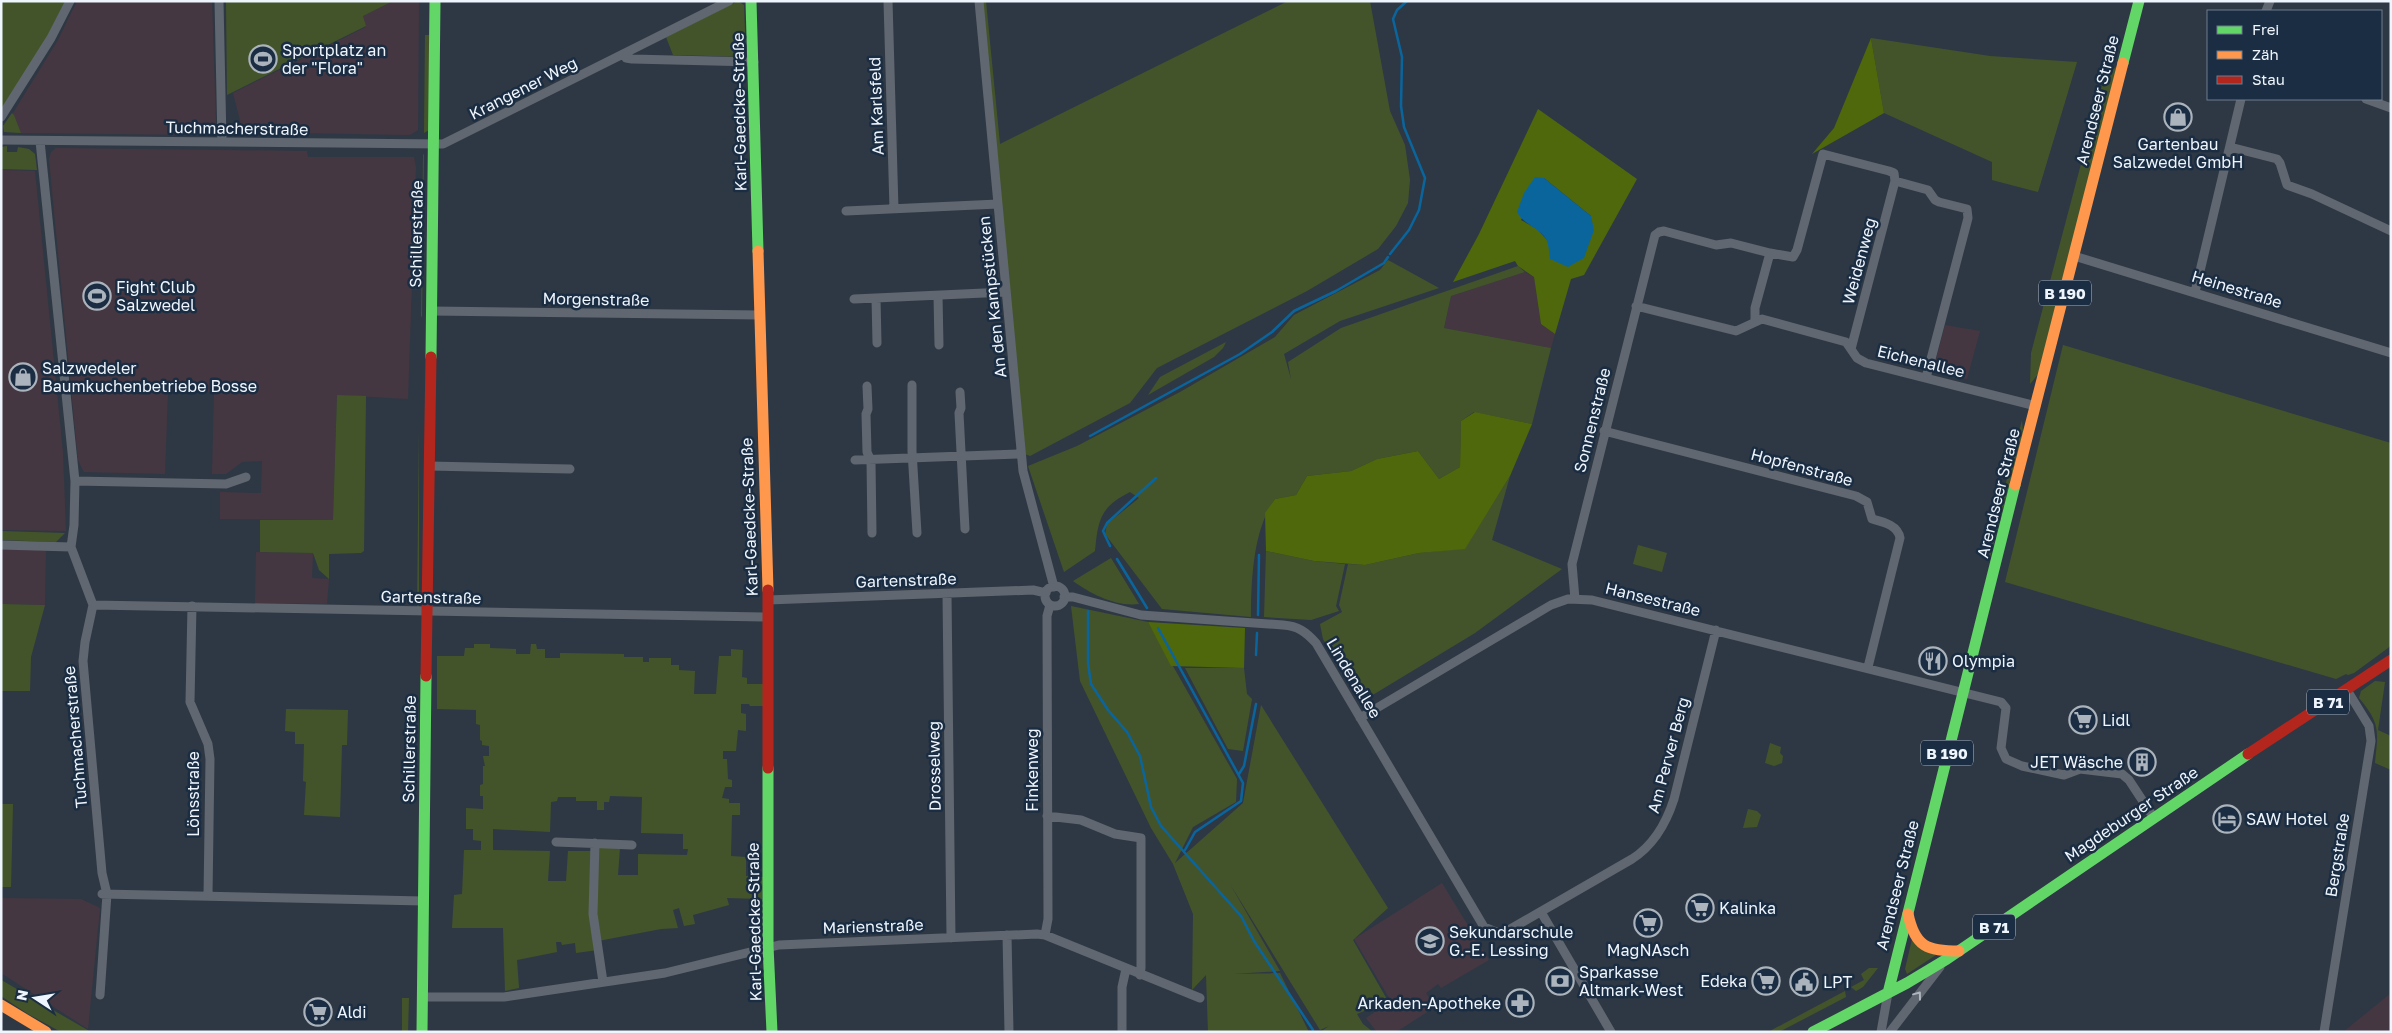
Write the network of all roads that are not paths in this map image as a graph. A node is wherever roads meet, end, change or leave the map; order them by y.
1 (70, 1) edge
2 (219, 1) edge
3 (436, 1) edge
4 (729, 1) edge
5 (751, 1) edge
6 (888, 1) edge
7 (979, 1) edge
8 (2139, 1) edge
9 (624, 54) junction
10 (754, 62) junction
11 (2241, 100) edge
12 (2369, 100) edge
13 (2391, 108) edge
14 (1, 117) edge
15 (1, 140) edge
16 (40, 141) junction
17 (222, 142) junction
18 (434, 144) junction
19 (2230, 147) junction
20 (1895, 181) junction
21 (998, 204) junction
22 (894, 209) junction
23 (846, 211) dead end
24 (2391, 231) edge
25 (1770, 253) junction
26 (2074, 256) junction
27 (1006, 292) junction
28 (2195, 292) junction
29 (938, 296) junction
30 (876, 298) junction
31 (854, 299) dead end
32 (1636, 306) junction
33 (431, 311) junction
34 (760, 315) junction
35 (1755, 320) junction
36 (877, 343) dead end
37 (939, 345) dead end
38 (1851, 349) junction
39 (2391, 353) edge
40 (1926, 378) junction
41 (912, 385) dead end
42 (867, 386) dead end
43 (960, 392) dead end
44 (2036, 406) junction
45 (1604, 431) junction
46 (1021, 454) junction
47 (961, 457) junction
48 (855, 460) dead end
49 (913, 460) junction
50 (871, 461) junction
51 (429, 466) junction
52 (570, 469) dead end
53 (246, 477) dead end
54 (75, 481) junction
55 (965, 529) dead end
56 (872, 533) dead end
57 (917, 533) dead end
58 (1, 545) edge
59 (71, 547) junction
60 (1054, 587) junction
61 (1046, 593) junction
62 (947, 594) junction
63 (1064, 596) junction
64 (1575, 599) junction
65 (768, 600) junction
66 (93, 605) junction
67 (1050, 605) junction
68 (192, 606) junction
69 (427, 612) junction
70 (768, 617) junction
71 (1716, 630) junction
72 (2391, 660) edge
73 (1868, 667) junction
74 (2346, 690) junction
75 (1962, 691) junction
76 (1360, 718) junction
77 (1047, 816) junction
78 (2154, 818) junction
79 (556, 842) dead end
80 (595, 843) junction
81 (632, 845) dead end
82 (105, 894) junction
83 (208, 896) junction
84 (423, 901) junction
85 (1907, 910) junction
86 (1541, 912) junction
87 (1484, 927) joint
88 (1007, 935) junction
89 (1045, 935) junction
90 (951, 938) junction
91 (768, 946) junction
92 (1959, 951) junction
93 (1946, 959) junction
94 (1126, 969) junction
95 (1140, 975) junction
96 (603, 982) junction
97 (1888, 993) junction
98 (100, 995) dead end
99 (422, 997) junction
100 (1200, 998) dead end
101 (1, 1005) edge
102 (46, 1032) edge
103 (422, 1032) edge
104 (772, 1032) edge
105 (1009, 1032) edge
106 (1122, 1032) edge
107 (1611, 1032) edge
108 (1813, 1032) edge
109 (1881, 1032) edge
110 (1890, 1032) edge
111 (2324, 1032) edge

1 - 14 street
2 - 17 street
3 - 18 street, Schillerstraße
4 - 9 street, Krangener Weg
5 - 10 street, Karl-Gaedcke-Straße
6 - 22 street, Am Karlsfeld
7 - 21 street, An den Kampstücken
8 - 26 street, Arendseer Straße / B 190
9 - 10 street
9 - 18 street, Krangener Weg
10 - 34 street, Karl-Gaedcke-Straße
11 - 19 street
12 - 13 street
15 - 16 street, Tuchmacherstraße
16 - 17 street, Tuchmacherstraße
16 - 54 street
17 - 18 street, Tuchmacherstraße
18 - 33 street, Schillerstraße
19 - 24 street
19 - 28 street
20 - 25 street
20 - 38 street, Weidenweg
20 - 40 street
21 - 22 street
21 - 27 street, An den Kampstücken
22 - 23 street
25 - 32 street, Sonnenstraße
25 - 35 street
26 - 28 street, Heinestraße
26 - 44 street, Arendseer Straße / B 190
27 - 29 street
27 - 46 street, An den Kampstücken
28 - 39 street, Heinestraße
29 - 30 street
29 - 37 street
30 - 31 street
30 - 36 street
32 - 35 street
32 - 45 street, Sonnenstraße
33 - 34 street, Morgenstraße
33 - 51 street, Schillerstraße
34 - 65 street, Karl-Gaedcke-Straße
35 - 38 street, Eichenallee
38 - 40 street, Eichenallee
40 - 44 street, Eichenallee
41 - 49 street
42 - 50 street
43 - 47 street
44 - 75 street, Arendseer Straße / B 190
45 - 64 street, Sonnenstraße
45 - 73 street, Hopfenstraße
46 - 47 street
46 - 60 street, An den Kampstücken
47 - 49 street
47 - 55 street
48 - 50 street
49 - 50 street
49 - 57 street
50 - 56 street
51 - 52 street
51 - 69 street, Schillerstraße
53 - 54 street
54 - 59 street
58 - 59 street
59 - 66 street
60 - 61 street
60 - 63 street
61 - 62 street, Gartenstraße
61 - 67 street
62 - 65 street, Gartenstraße
62 - 90 street, Drosselweg
63 - 67 street
63 - 76 street, Lindenallee
64 - 71 street, Hansestraße
64 - 76 street, Hansestraße
65 - 70 street, Karl-Gaedcke-Straße
66 - 68 street, Gartenstraße
66 - 82 street, Tuchmacherstraße
67 - 77 street, Finkenweg
68 - 69 street, Gartenstraße
68 - 83 street, Lönsstraße
69 - 70 street, Gartenstraße
69 - 84 street, Schillerstraße
70 - 91 street, Karl-Gaedcke-Straße
71 - 73 street, Hansestraße
71 - 86 street, Am Perver Berg
72 - 74 street, Magdeburger Straße / B 71
73 - 75 street, Hansestraße
74 - 78 street, Magdeburger Straße / B 71
74 - 111 street, Bergstraße
75 - 78 street, Hansestraße
75 - 85 street, Arendseer Straße / B 190
76 - 87 street, Lindenallee
77 - 89 street, Finkenweg
77 - 95 street
78 - 92 street, Magdeburger Straße / B 71
79 - 80 street
80 - 81 street
80 - 96 street
82 - 83 street
82 - 98 street, Tuchmacherstraße
83 - 84 street
84 - 99 street, Schillerstraße
85 - 92 street
85 - 97 street, Arendseer Straße / B 190
86 - 87 street, Am Perver Berg
86 - 107 street
88 - 89 street, Marienstraße
88 - 90 street, Marienstraße
88 - 105 street
89 - 94 street, Marienstraße
90 - 91 street, Marienstraße
91 - 96 street, Marienstraße
91 - 104 street, Karl-Gaedcke-Straße
92 - 93 street, Magdeburger Straße / B 71
93 - 97 street, Magdeburger Straße / B 71
110 -> 93 street
94 - 95 street, Marienstraße
94 - 106 street
95 - 100 street, Marienstraße
96 - 99 street, Marienstraße
97 - 108 street, B 71
97 - 109 street
99 - 103 street, Schillerstraße
101 - 102 street

